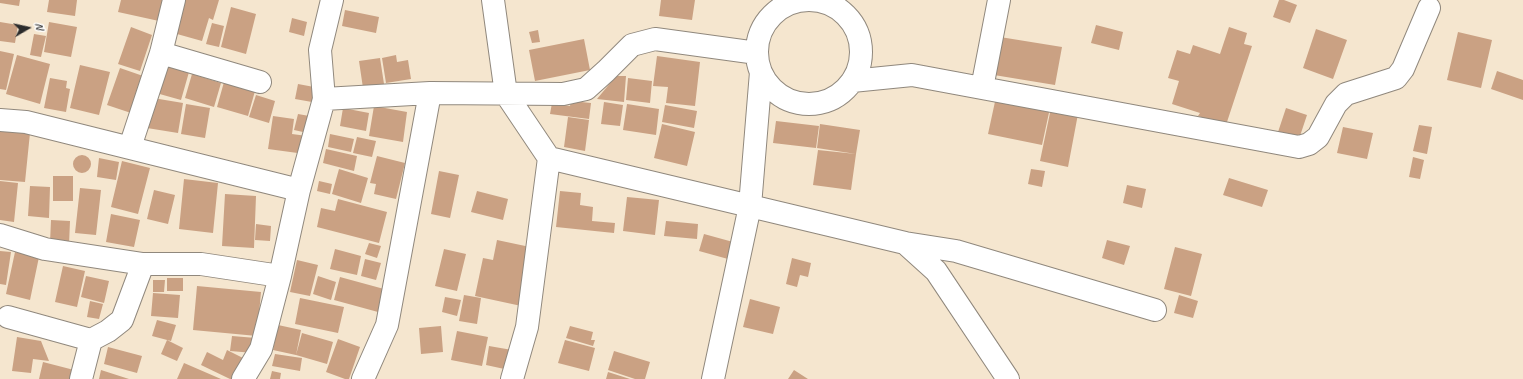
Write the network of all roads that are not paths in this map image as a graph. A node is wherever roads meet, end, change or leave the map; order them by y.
1 (174, 0) edge
2 (332, 0) edge
3 (493, 0) edge
4 (999, 0) edge
5 (1429, 8) dead end
6 (769, 18) junction
7 (716, 48) junction
8 (161, 53) junction
9 (759, 62) junction
10 (852, 81) junction
11 (260, 82) dead end
12 (982, 88) junction
13 (430, 93) junction
14 (506, 94) junction
15 (324, 99) junction
16 (0, 120) edge
17 (130, 147) junction
18 (549, 158) junction
19 (298, 190) junction
20 (750, 206) junction
21 (0, 235) edge
22 (905, 243) junction
23 (143, 264) junction
24 (280, 276) junction
25 (1155, 310) dead end
26 (8, 317) dead end
27 (91, 340) junction
28 (261, 349) junction
29 (81, 379) edge
30 (243, 379) edge
31 (260, 379) edge
32 (363, 379) edge
33 (512, 379) edge
34 (713, 379) edge
35 (1008, 379) edge

1 - 8 street
2 - 15 street
3 - 14 street
4 - 12 street
5 - 12 street
6 - 7 street
6 - 9 street
6 - 10 street
7 - 9 street
7 - 14 street
8 - 11 street
8 - 17 street
9 - 10 street
9 - 20 street
10 - 12 street
13 - 14 street
13 - 15 street
13 - 32 street
14 - 18 street
15 - 19 street
16 - 17 street
17 - 19 street
18 - 20 street
18 - 33 street
19 - 24 street
20 - 22 street
20 - 34 street
21 - 23 street
22 - 25 street
22 - 35 street
23 - 24 street
23 - 27 street
24 - 28 street
26 - 27 street
27 - 29 street
28 - 30 street
28 - 31 street

